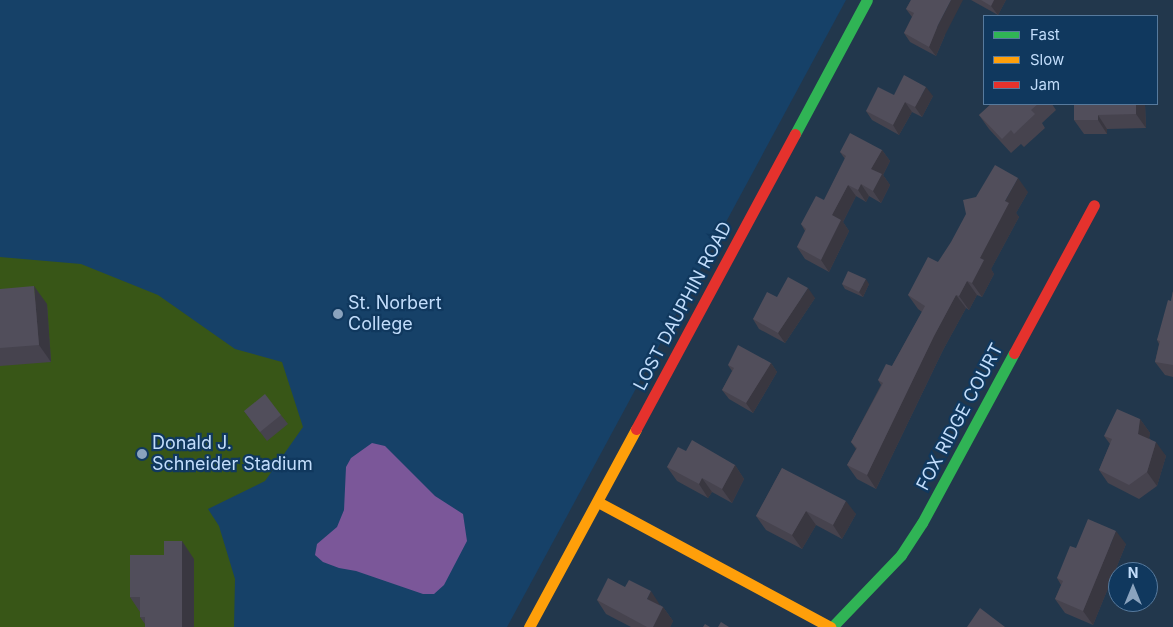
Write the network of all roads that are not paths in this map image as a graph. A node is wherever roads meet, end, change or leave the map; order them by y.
1 (867, 0) edge
2 (1094, 205) dead end
3 (598, 502) junction
4 (529, 627) edge
5 (831, 627) edge

1 - 3 street, LOST DAUPHIN ROAD
2 - 5 street, FOX RIDGE COURT
3 - 4 street, LOST DAUPHIN ROAD
3 - 5 street, FOX RIDGE COURT

